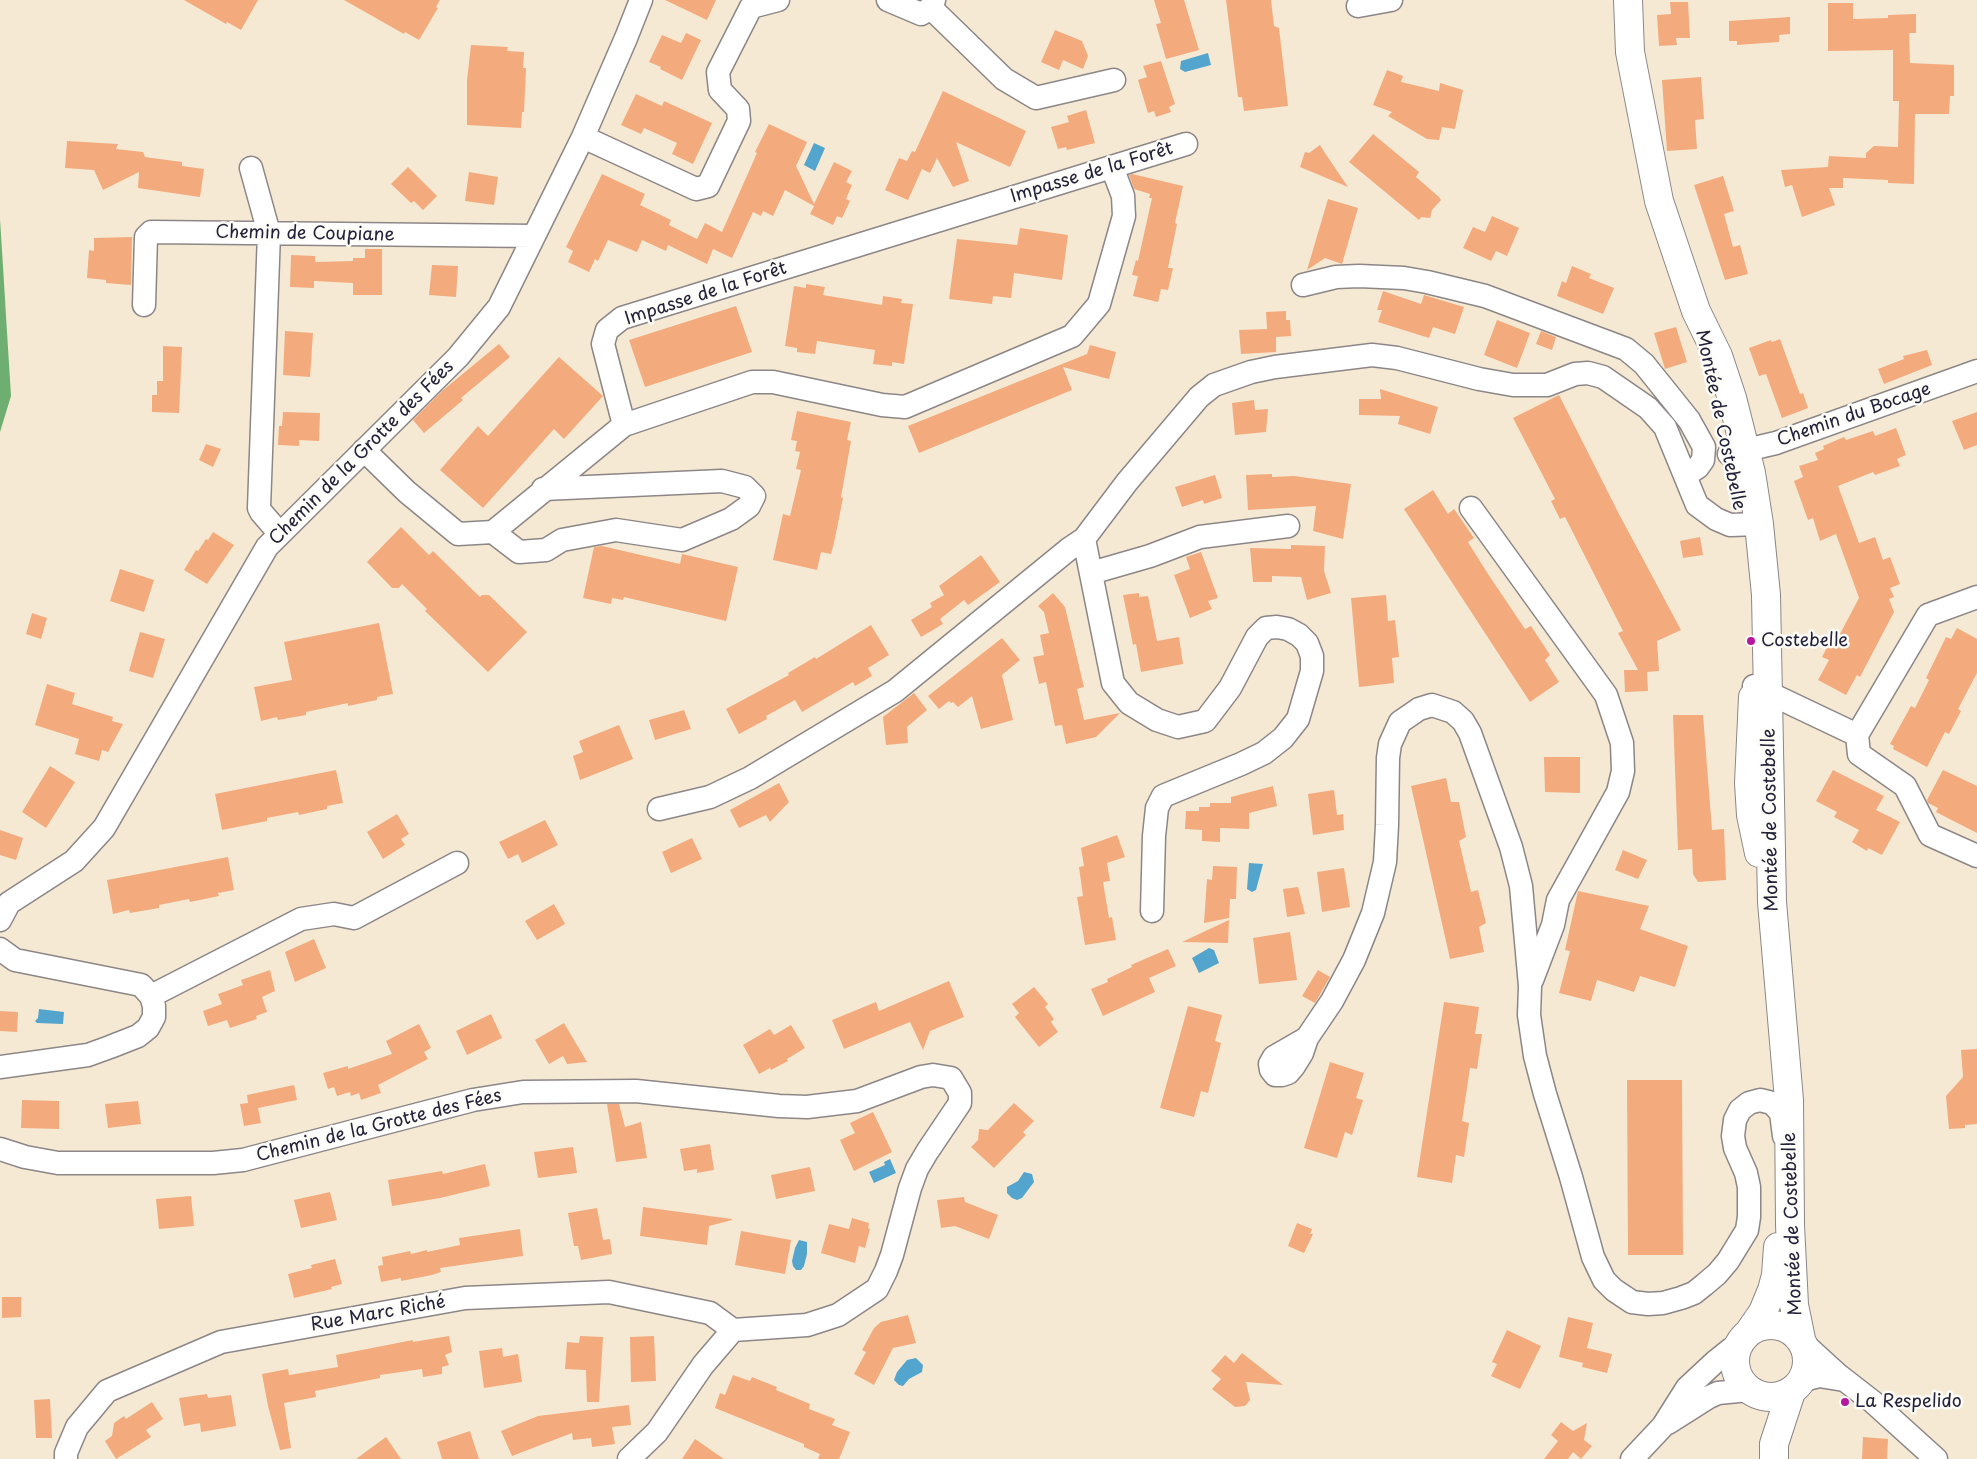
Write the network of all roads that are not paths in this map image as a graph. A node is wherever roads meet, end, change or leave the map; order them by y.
1 (641, 0) edge
2 (778, 0) edge
3 (888, 0) edge
4 (1391, 0) edge
5 (1614, 0) edge
6 (1628, 0) edge
7 (933, 4) edge
8 (1358, 6) dead end
9 (1114, 80) dead end
10 (583, 137) junction
11 (1186, 144) dead end
12 (1112, 167) junction
13 (252, 168) dead end
14 (1659, 201) junction
15 (269, 233) junction
16 (534, 236) junction
17 (1303, 284) dead end
18 (144, 305) dead end
19 (1977, 370) edge
20 (624, 425) junction
21 (364, 450) junction
22 (1738, 452) junction
23 (1686, 475) junction
24 (543, 489) junction
25 (1472, 508) dead end
26 (1750, 524) junction
27 (1288, 526) dead end
28 (492, 532) junction
29 (280, 534) junction
30 (1084, 539) junction
31 (1091, 573) junction
32 (1977, 597) edge
33 (1761, 689) junction
34 (1857, 735) junction
35 (659, 809) dead end
36 (1977, 856) edge
37 (457, 863) dead end
38 (1152, 911) dead end
39 (0, 920) edge
40 (0, 949) edge
41 (1530, 986) junction
42 (151, 996) junction
43 (1307, 1038) dead end
44 (0, 1067) edge
45 (1772, 1103) junction
46 (0, 1149) edge
47 (1790, 1179) junction
48 (733, 1330) junction
49 (1744, 1339) junction
50 (1802, 1341) junction
51 (1844, 1380) junction
52 (1797, 1386) junction
53 (1750, 1391) junction
54 (1662, 1426) junction
55 (1774, 1451) edge
56 (66, 1459) edge
57 (629, 1459) edge
58 (1632, 1459) edge
59 (1936, 1459) edge

1 - 10 street, Chemin de la Grotte des Fées
2 - 10 street
3 - 7 street
4 - 8 street
5 - 14 main road, Montée de Costebelle
6 - 14 main road, Montée de Costebelle
7 - 9 street
10 - 16 street, Chemin de la Grotte des Fées
11 - 12 street, Impasse de la Forêt
12 - 20 street, Impasse de la Forêt
12 - 20 street
13 - 15 street
14 - 22 main road, Montée de Costebelle
15 - 16 street, Chemin de Coupiane
15 - 18 street, Chemin de Coupiane
15 - 29 street
16 - 21 street, Chemin de la Grotte des Fées
17 - 23 street
19 - 22 street, Chemin du Bocage
20 - 24 street
21 - 28 street
21 - 29 street, Chemin de la Grotte des Fées
22 - 26 main road, Montée de Costebelle
23 - 26 street
23 - 30 street
24 - 28 street
24 - 28 street
25 - 41 street
26 - 33 main road, Montée de Costebelle
27 - 31 street
29 - 39 street, Chemin de la Grotte des Fées
30 - 31 street
30 - 35 street
31 - 38 street
32 - 34 street
33 - 34 street
33 - 45 main road, Montée de Costebelle
33 - 47 main road, Montée de Costebelle
34 - 36 street
37 - 42 street
40 - 42 street
41 - 43 street
41 - 45 street
42 - 44 street
45 - 47 street
45 - 49 main road, Montée de Costebelle
46 - 48 street, Chemin de la Grotte des Fées
47 - 50 main road, Montée de Costebelle
48 - 56 street, Rue Marc Riché
48 - 57 street
49 - 50 main road
49 - 53 main road
49 - 54 street
50 - 51 street
50 - 52 main road
51 - 52 street
51 - 59 street
52 - 53 main road
52 - 55 main road
53 - 54 street
53 - 55 main road
54 - 58 street

